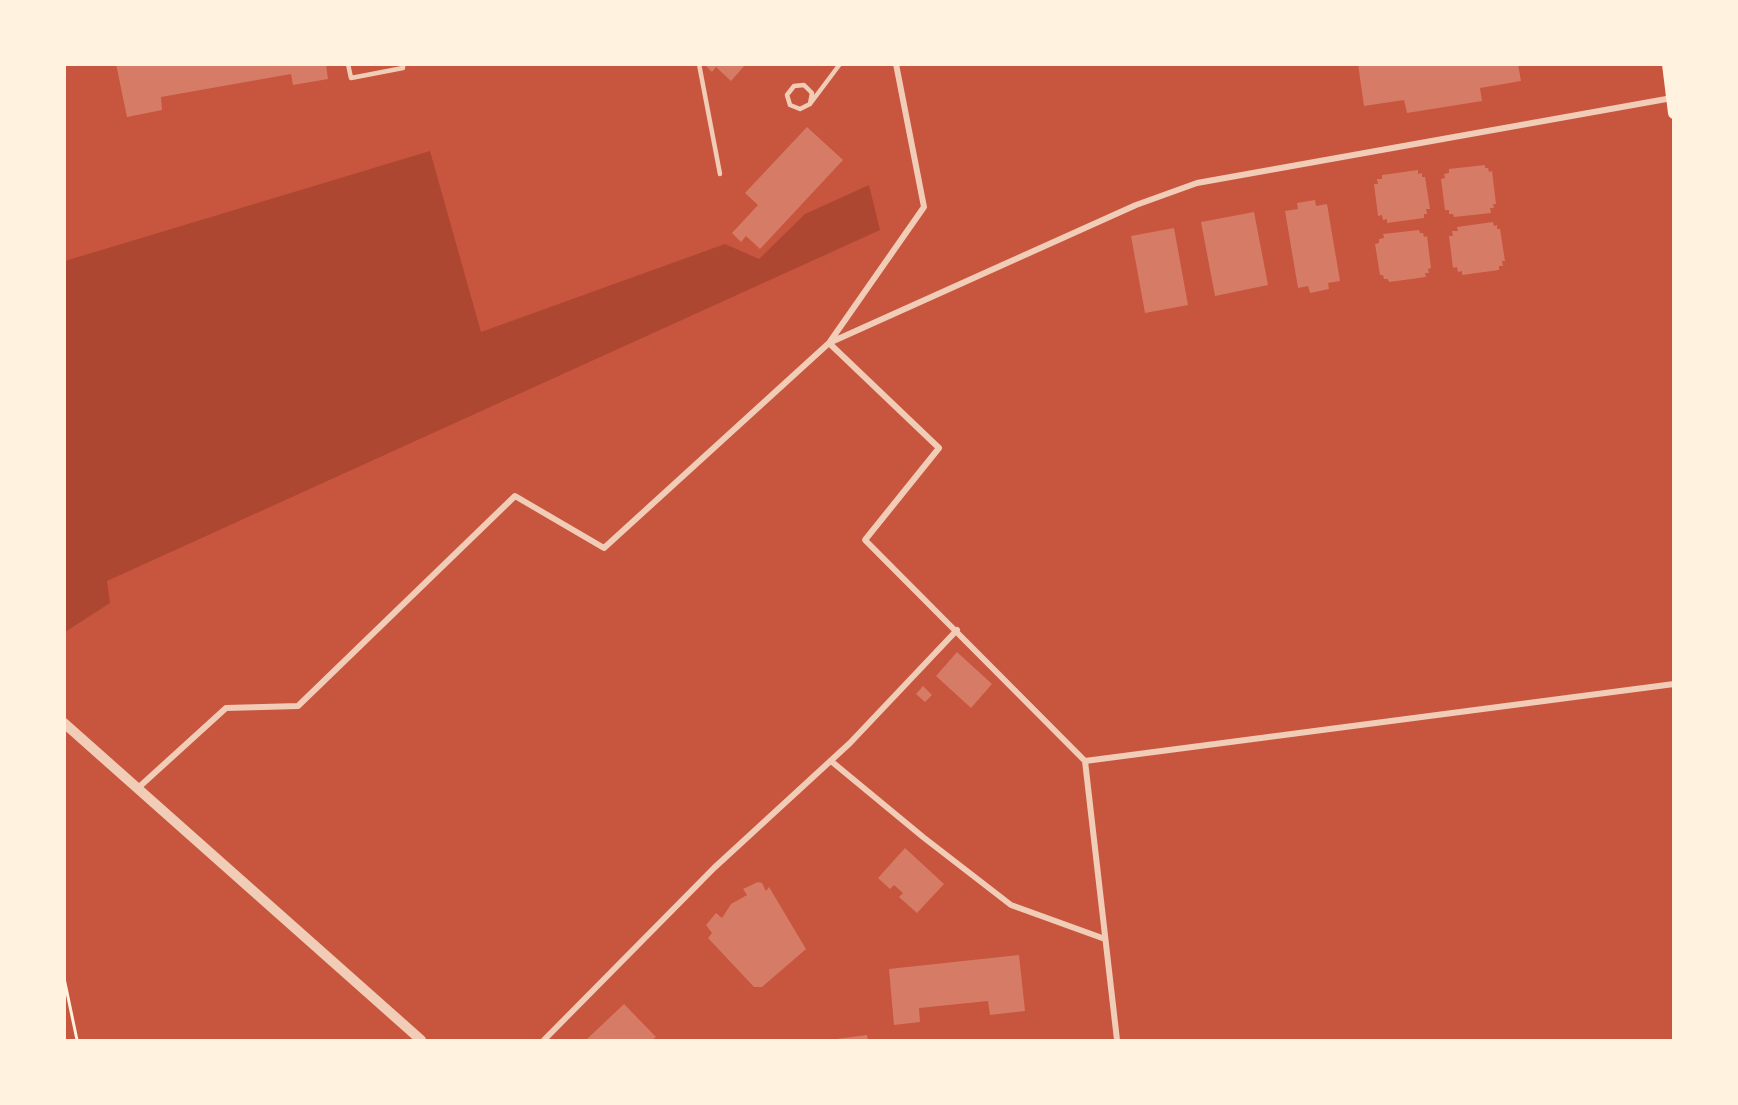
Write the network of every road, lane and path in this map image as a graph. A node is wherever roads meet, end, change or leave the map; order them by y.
1 (348, 64) edge
2 (403, 64) edge
3 (699, 64) edge
4 (840, 64) edge
5 (896, 64) edge
6 (1668, 64) edge
7 (1672, 98) junction
8 (810, 104) junction
9 (1674, 113) edge
10 (720, 174) dead end
11 (829, 343) junction
12 (957, 630) junction
13 (1674, 684) edge
14 (64, 723) edge
15 (831, 761) junction
16 (1085, 761) junction
17 (138, 788) junction
18 (1105, 939) junction
19 (64, 978) edge
20 (77, 1041) edge
21 (421, 1041) edge
22 (544, 1041) edge
23 (1116, 1041) edge

1 - 2 lane
3 - 10 lane
4 - 8 lane
5 - 11 street
6 - 7 main road
7 - 9 main road
7 - 11 street
8 - 8 lane
11 - 12 street
11 - 17 street
12 - 15 street
12 - 16 street
13 - 16 street
14 - 17 street
15 - 18 street
15 - 22 street
16 - 18 street
17 - 21 street
18 - 23 street
19 - 20 path

